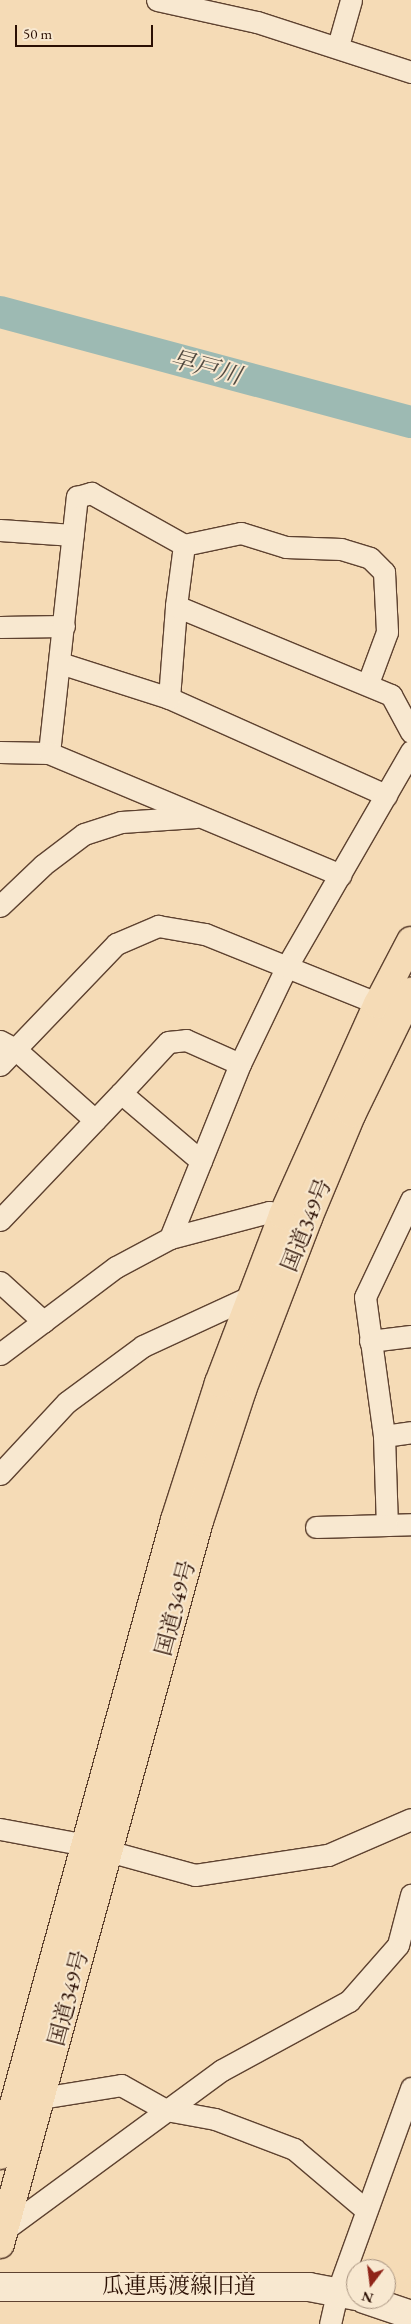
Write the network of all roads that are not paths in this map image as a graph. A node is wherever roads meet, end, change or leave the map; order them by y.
1 (157, 0) edge
2 (351, 0) edge
3 (338, 46) junction
4 (411, 72) edge
5 (0, 530) edge
6 (73, 535) junction
7 (184, 545) junction
8 (176, 606) junction
9 (64, 626) junction
10 (0, 627) edge
11 (60, 663) junction
12 (368, 683) junction
13 (169, 698) junction
14 (411, 732) edge
15 (411, 751) edge
16 (0, 752) edge
17 (49, 753) junction
18 (124, 784) junction
19 (386, 795) junction
20 (201, 817) junction
21 (120, 822) junction
22 (340, 875) junction
23 (0, 906) edge
24 (411, 941) edge
25 (287, 966) junction
26 (400, 1006) edge
27 (8, 1045) edge
28 (240, 1064) junction
29 (0, 1065) edge
30 (121, 1093) junction
31 (95, 1120) junction
32 (201, 1161) junction
33 (411, 1200) edge
34 (283, 1215) junction
35 (0, 1220) edge
36 (170, 1238) junction
37 (402, 1238) edge
38 (0, 1282) edge
39 (252, 1296) junction
40 (44, 1322) junction
41 (411, 1336) edge
42 (370, 1341) junction
43 (0, 1354) edge
44 (411, 1432) edge
45 (384, 1436) junction
46 (0, 1474) edge
47 (411, 1524) edge
48 (387, 1525) junction
49 (316, 1527) dead end
50 (411, 1819) edge
51 (0, 1829) edge
52 (97, 1848) junction
53 (411, 1895) edge
54 (411, 2088) edge
55 (41, 2098) junction
56 (166, 2110) junction
57 (0, 2155) edge
58 (366, 2210) junction
59 (2, 2237) edge
60 (355, 2259) edge
61 (0, 2287) edge
62 (346, 2293) edge
63 (346, 2295) edge
64 (392, 2309) edge
65 (411, 2316) edge
66 (330, 2324) edge

1 - 3 street
2 - 3 street
3 - 4 street
5 - 6 street
6 - 7 street
6 - 9 street
7 - 8 street
7 - 12 street
8 - 12 street
8 - 13 street
9 - 10 street
9 - 11 street
11 - 13 street
11 - 17 street
12 - 14 street
13 - 19 street
15 - 19 street
16 - 17 street
17 - 18 street
18 - 20 street
18 - 21 street
19 - 22 street
20 - 21 street
20 - 22 street
21 - 23 street
22 - 25 street
24 - 26 highway, 国道349号
25 - 26 street
25 - 27 street
25 - 28 street
26 - 34 highway, 国道349号
26 - 52 highway, 国道349号
27 - 29 street
27 - 31 street
28 - 30 street
28 - 32 street
30 - 31 street
30 - 32 street
31 - 35 street
32 - 36 street
33 - 37 street
34 - 36 street
34 - 39 highway, 国道349号
36 - 40 street
37 - 42 street
38 - 40 street
39 - 46 street
39 - 52 highway, 国道349号
40 - 43 street
41 - 42 street
42 - 45 street
44 - 45 street
45 - 48 street
47 - 48 street
48 - 49 street
50 - 52 street
51 - 52 street
52 - 55 highway, 国道349号
52 - 57 highway, 国道349号
53 - 56 street
54 - 58 street
55 - 56 street
55 - 59 highway, 国道349号
56 - 58 street
56 - 59 street
58 - 60 street
61 - 62 street, 瓜連馬渡線旧道
63 - 66 street
64 - 65 street

